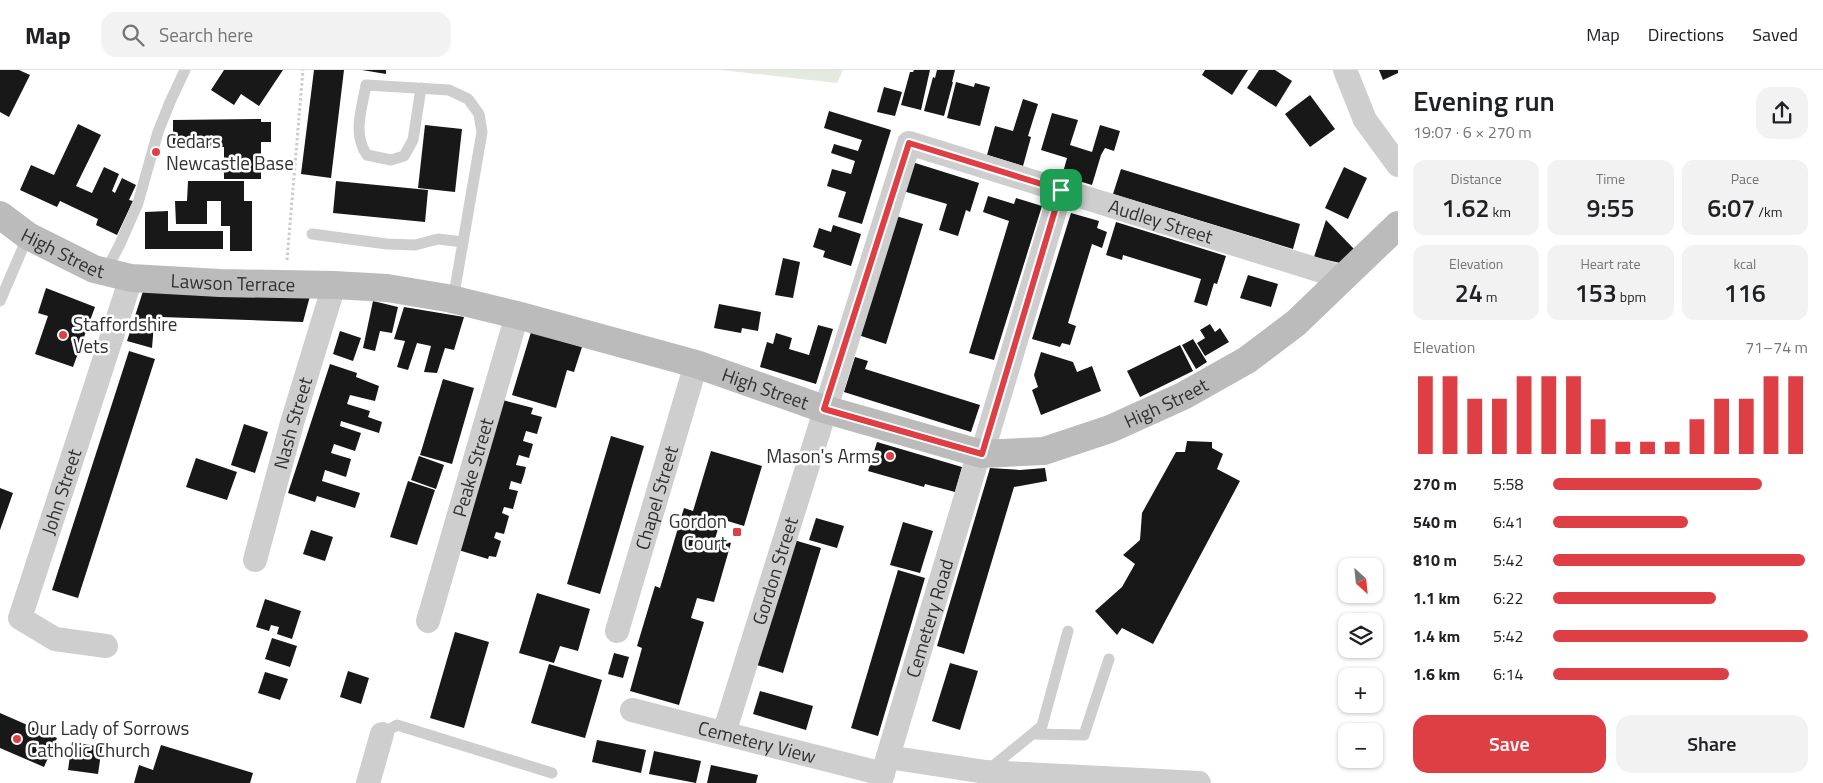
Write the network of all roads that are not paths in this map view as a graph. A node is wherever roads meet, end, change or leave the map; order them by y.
1 (185, 70) edge
2 (1345, 70) edge
3 (421, 88) junction
4 (1398, 165) edge
5 (1061, 190) junction
6 (0, 215) edge
7 (886, 216) joint
8 (1398, 225) edge
9 (312, 234) dead end
10 (28, 236) junction
11 (463, 242) junction
12 (118, 275) junction
13 (1344, 278) junction
14 (334, 285) junction
15 (453, 300) junction
16 (0, 301) edge
17 (517, 315) junction
18 (696, 364) junction
19 (824, 409) junction
20 (981, 454) junction
21 (255, 560) dead end
22 (428, 620) dead end
23 (617, 631) dead end
24 (1068, 632) dead end
25 (106, 646) dead end
26 (1109, 659) dead end
27 (632, 710) dead end
28 (724, 733) junction
29 (382, 734) joint
30 (1033, 734) junction
31 (883, 771) edge
32 (986, 772) junction
33 (552, 773) dead end
34 (1097, 780) edge
35 (368, 783) edge
36 (1199, 783) edge

1 - 12 lane
2 - 4 street
3 - 3 lane
3 - 11 lane
5 - 7 street, Audley Street
5 - 13 street, Audley Street
5 - 20 street, Cemetery Road
6 - 10 main road, High Street
7 - 19 street, Gordon Street
8 - 13 main road, High Street
9 - 11 lane
10 - 12 main road, High Street
10 - 16 lane
11 - 15 lane
12 - 14 main road, Lawson Terrace
12 - 25 street, John Street
13 - 20 main road, High Street
14 - 15 main road, High Street
14 - 21 street, Nash Street
15 - 17 main road, High Street
17 - 18 main road, High Street
17 - 22 street, Peake Street
18 - 19 main road, High Street
18 - 23 street, Chapel Street
19 - 20 main road, High Street
19 - 28 street, Gordon Street
20 - 31 street, Cemetery Road
24 - 30 lane
26 - 30 lane
27 - 28 street, Cemetery View
28 - 31 street, Cemetery View
29 - 33 lane
29 - 35 street
30 - 32 lane
31 - 32 street, Cemetery View
32 - 34 street, Cemetery View
34 - 36 street, Cemetery View

